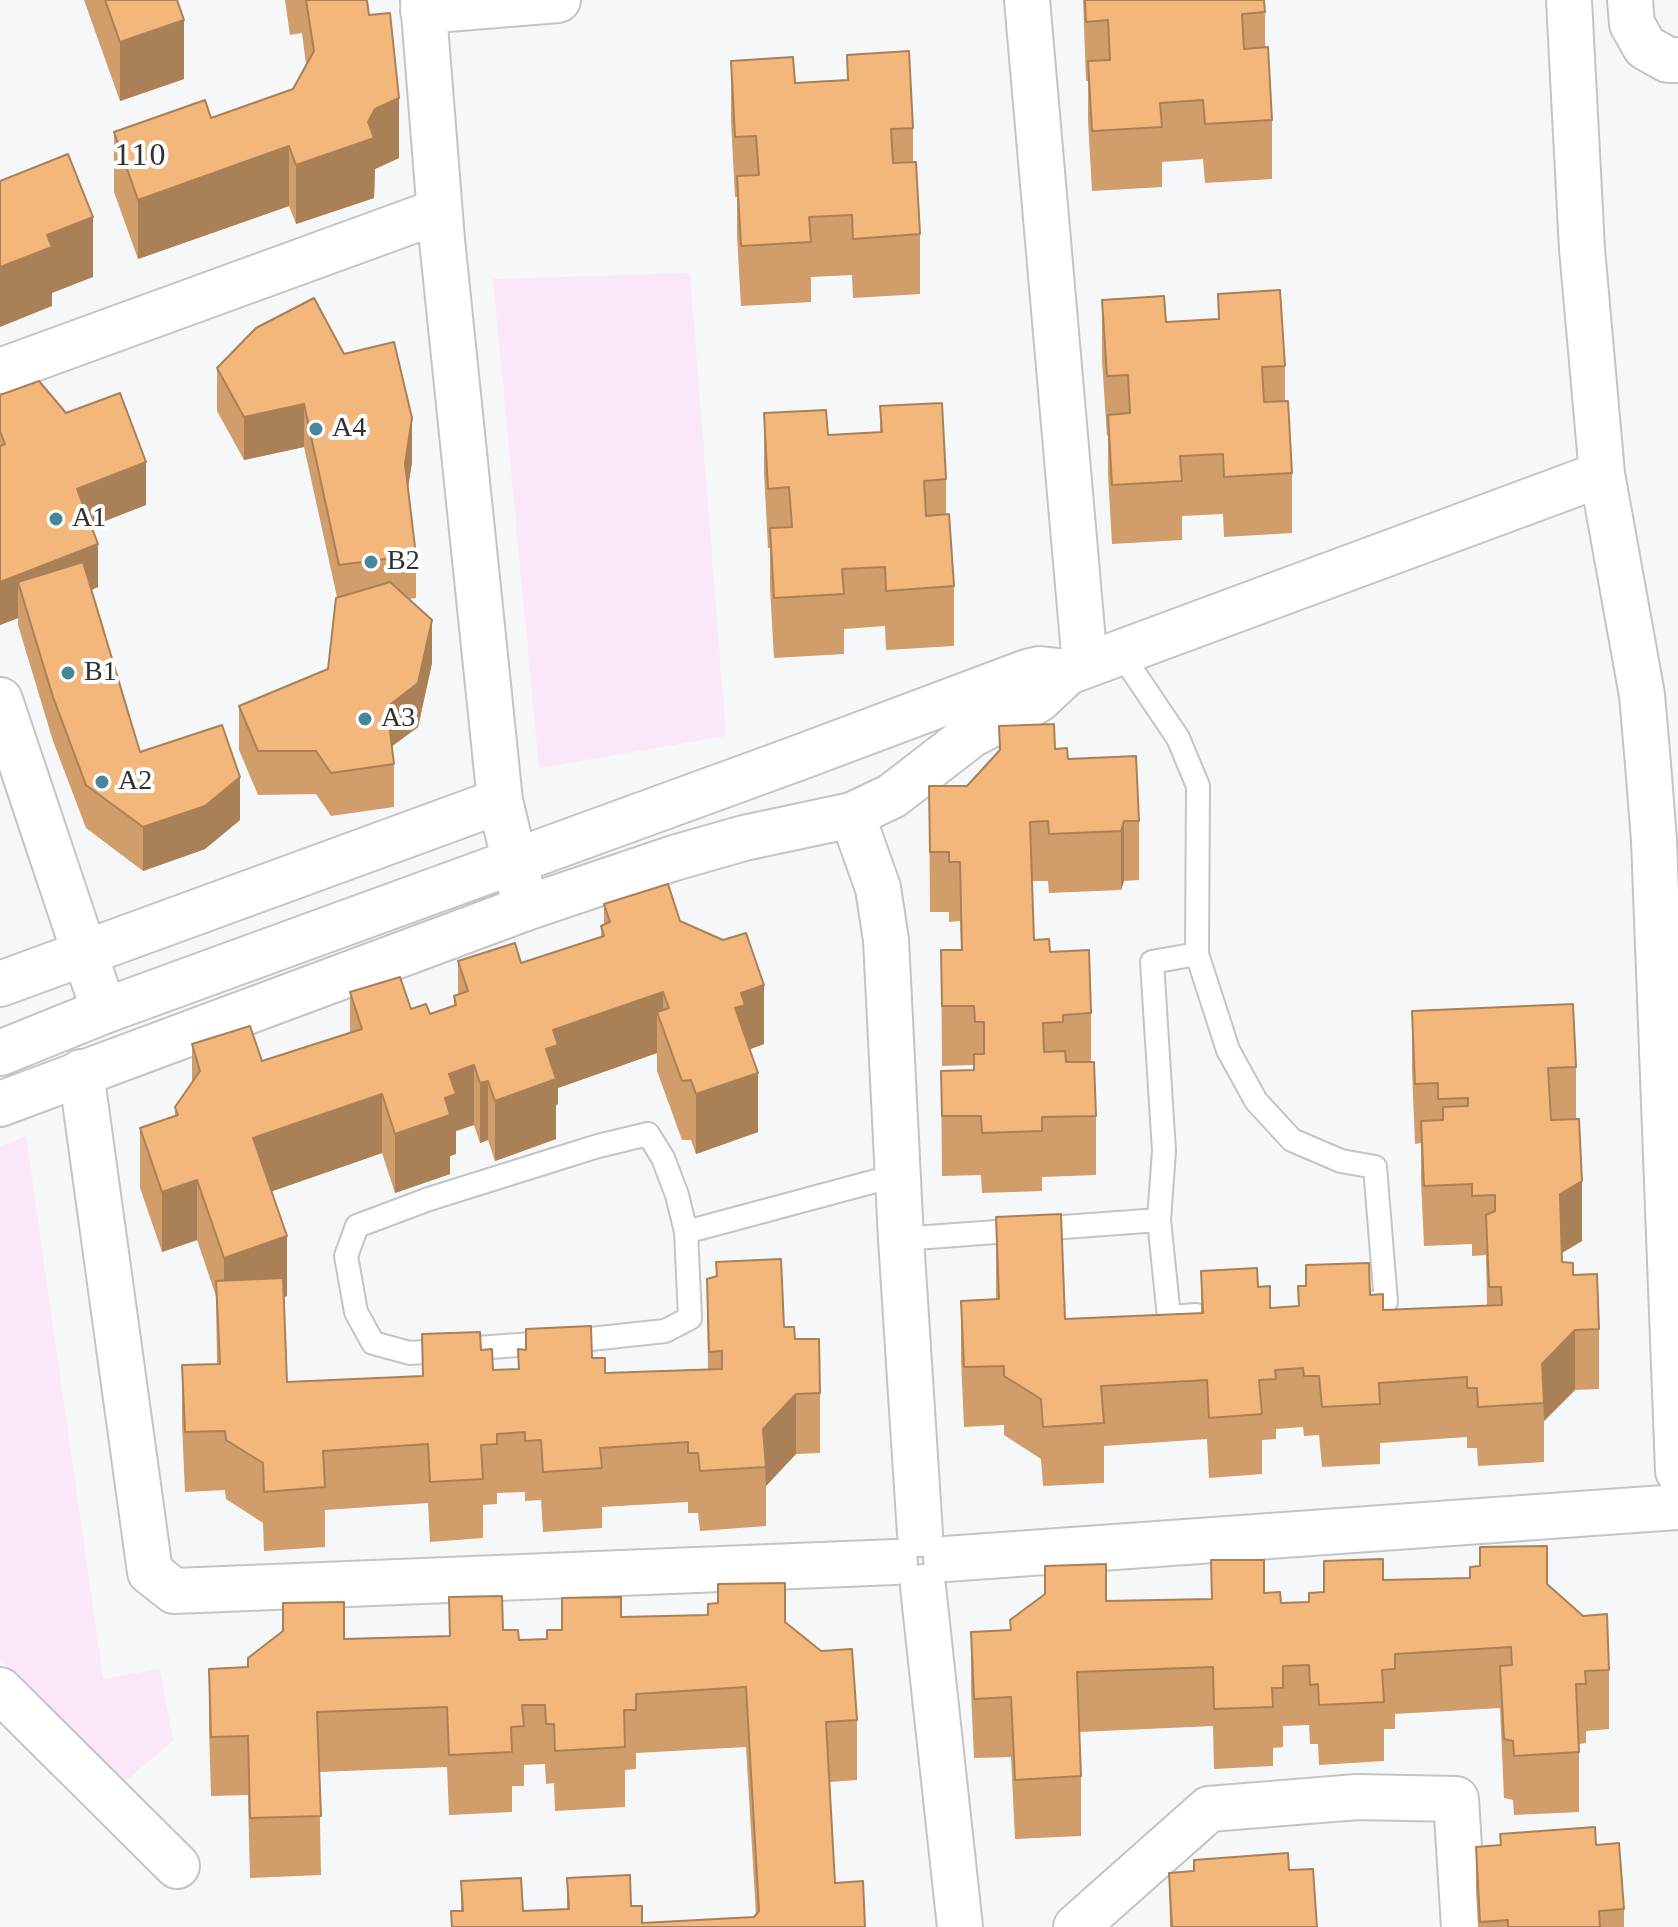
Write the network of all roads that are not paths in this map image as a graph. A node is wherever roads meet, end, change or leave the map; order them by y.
1 (558, 0) edge
2 (1027, 0) edge
3 (1569, 0) edge
4 (1630, 0) edge
5 (423, 5) edge
6 (1678, 60) edge
7 (439, 211) junction
8 (0, 371) edge
9 (1602, 474) junction
10 (1091, 663) junction
11 (0, 700) edge
12 (882, 727) junction
13 (798, 758) junction
14 (911, 783) junction
15 (500, 801) junction
16 (836, 820) junction
17 (514, 860) junction
18 (526, 908) junction
19 (85, 953) junction
20 (1197, 954) junction
21 (0, 984) edge
22 (104, 1011) junction
23 (0, 1053) edge
24 (81, 1072) junction
25 (0, 1104) edge
26 (898, 1175) junction
27 (1159, 1220) junction
28 (686, 1232) junction
29 (901, 1239) junction
30 (1339, 1305) edge
31 (1215, 1314) edge
32 (1678, 1471) edge
33 (1678, 1507) edge
34 (921, 1560) junction
35 (0, 1690) edge
36 (177, 1866) dead end
37 (960, 1927) edge
38 (1076, 1927) edge
39 (1464, 1927) edge

1 - 5 street
2 - 10 street
3 - 9 street
4 - 6 street
5 - 7 street
7 - 8 street
7 - 15 street
9 - 10 street
9 - 32 street
10 - 12 street
10 - 14 street
10 - 20 lane
11 - 19 street
12 - 13 street
12 - 14 street
13 - 16 street
13 - 17 street
14 - 16 street
15 - 17 street
15 - 19 street
16 - 18 street
16 - 26 street
17 - 18 street
17 - 22 street
18 - 24 street
19 - 21 street
19 - 22 street
20 - 27 lane
20 - 30 lane
22 - 23 street
24 - 25 street
24 - 34 street
26 - 28 lane
26 - 29 street
27 - 29 lane
27 - 31 lane
28 - 28 lane
29 - 34 street
33 - 34 street
34 - 37 street
35 - 36 street
38 - 39 street

